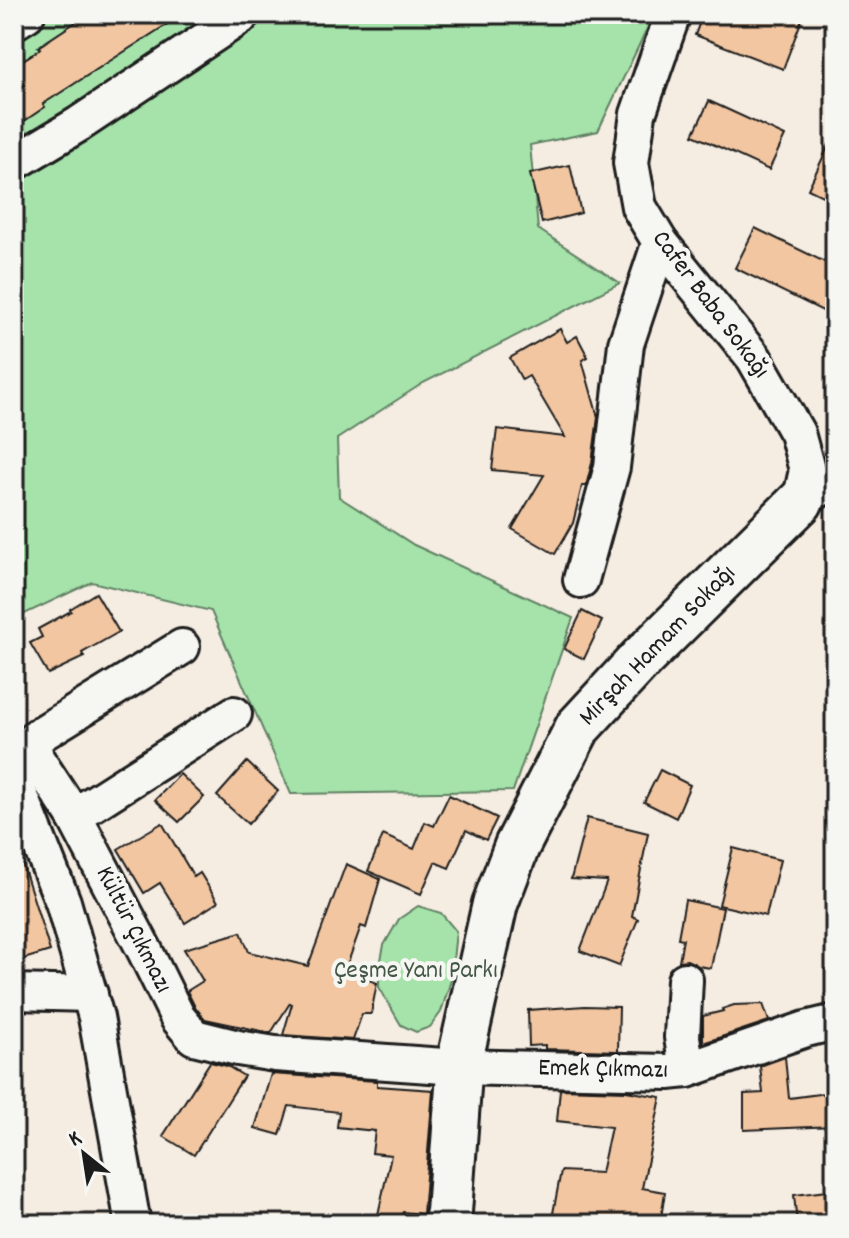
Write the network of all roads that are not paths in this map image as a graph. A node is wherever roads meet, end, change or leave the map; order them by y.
1 (27, 14) edge
2 (241, 14) edge
3 (673, 14) edge
4 (14, 22) edge
5 (14, 163) edge
6 (660, 242) junction
7 (818, 490) edge
8 (581, 580) dead end
9 (182, 647) dead end
10 (234, 714) dead end
11 (14, 779) edge
12 (74, 816) junction
13 (685, 980) dead end
14 (14, 992) edge
15 (90, 994) junction
16 (835, 1022) edge
17 (458, 1067) junction
18 (687, 1070) junction
19 (133, 1224) edge
20 (446, 1224) edge

1 - 4 street
2 - 5 street
3 - 6 street, Cafer Baba Sokağı
6 - 7 street, Cafer Baba Sokağı
6 - 8 street
7 - 17 street, Mirşah Hamam Sokağı
9 - 12 street, Kültür Çıkmazı
10 - 12 street
11 - 15 street
12 - 17 street, Kültür Çıkmazı
13 - 18 street
14 - 15 street
15 - 19 street
16 - 18 street, Emek Çıkmazı
17 - 18 street, Emek Çıkmazı
17 - 20 street, Mirşah Hamam Sokağı

